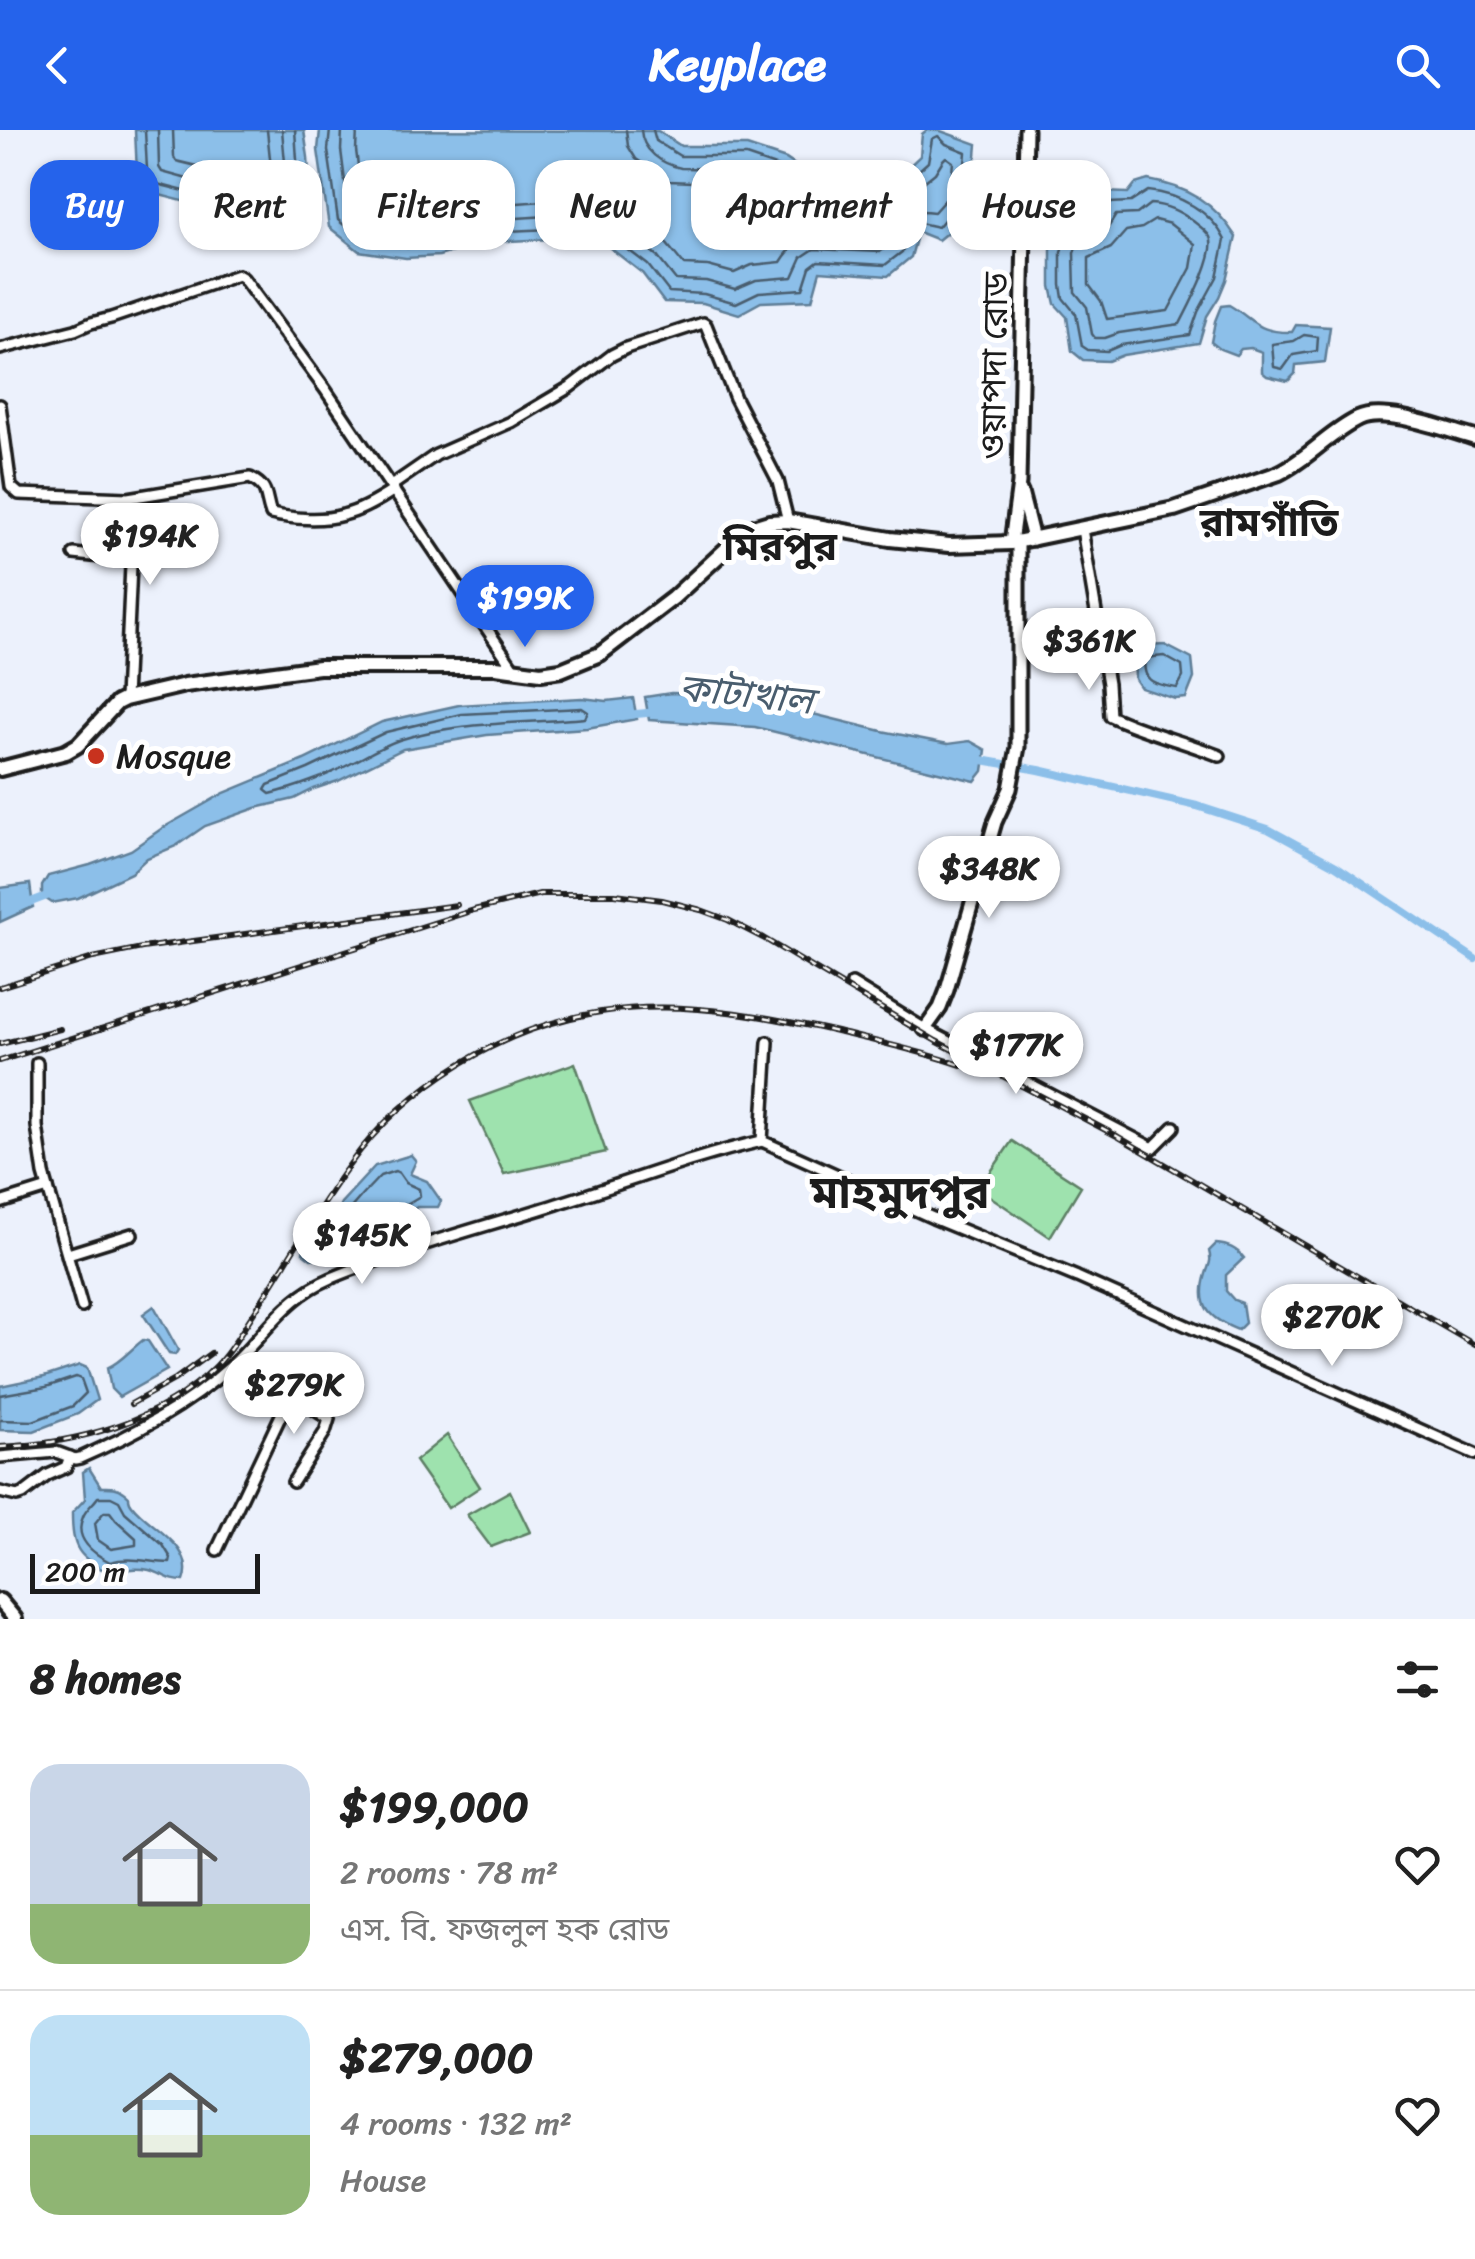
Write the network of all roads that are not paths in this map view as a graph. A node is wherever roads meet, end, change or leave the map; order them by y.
1 (1026, 130) edge
2 (0, 349) edge
3 (0, 405) edge
4 (1475, 438) edge
5 (1019, 483) junction
6 (393, 488) junction
7 (788, 521) junction
8 (1082, 529) junction
9 (1021, 541) junction
10 (74, 554) dead end
11 (514, 669) junction
12 (125, 698) junction
13 (1220, 756) dead end
14 (0, 769) edge
15 (852, 984) dead end
16 (925, 1029) junction
17 (768, 1042) dead end
18 (37, 1063) dead end
19 (1174, 1128) dead end
20 (762, 1141) junction
21 (48, 1188) junction
22 (0, 1203) edge
23 (132, 1234) dead end
24 (68, 1254) junction
25 (82, 1307) dead end
26 (234, 1364) junction
27 (291, 1394) junction
28 (1475, 1454) edge
29 (0, 1457) edge
30 (70, 1457) junction
31 (293, 1482) dead end
32 (0, 1492) edge
33 (216, 1550) dead end
34 (0, 1601) edge
35 (15, 1619) edge

1 - 5 street, ওয়াপদা রোড
2 - 6 street
3 - 6 street
4 - 8 main road
5 - 9 street, ওয়াপদা রোড
5 - 9 street, ওয়াপদা রোড
6 - 7 street
6 - 11 street
7 - 9 main road
7 - 11 main road
8 - 9 main road
8 - 13 street
9 - 16 street, ওয়াপদা রোড
10 - 12 street
11 - 12 main road
12 - 14 main road
15 - 16 street
16 - 19 street
17 - 20 street
18 - 21 street
20 - 26 street
20 - 28 street
21 - 22 street
21 - 24 street
23 - 24 street
24 - 25 street
26 - 27 street
26 - 30 street
27 - 31 street
27 - 33 street
29 - 30 street
30 - 32 street
34 - 35 main road

